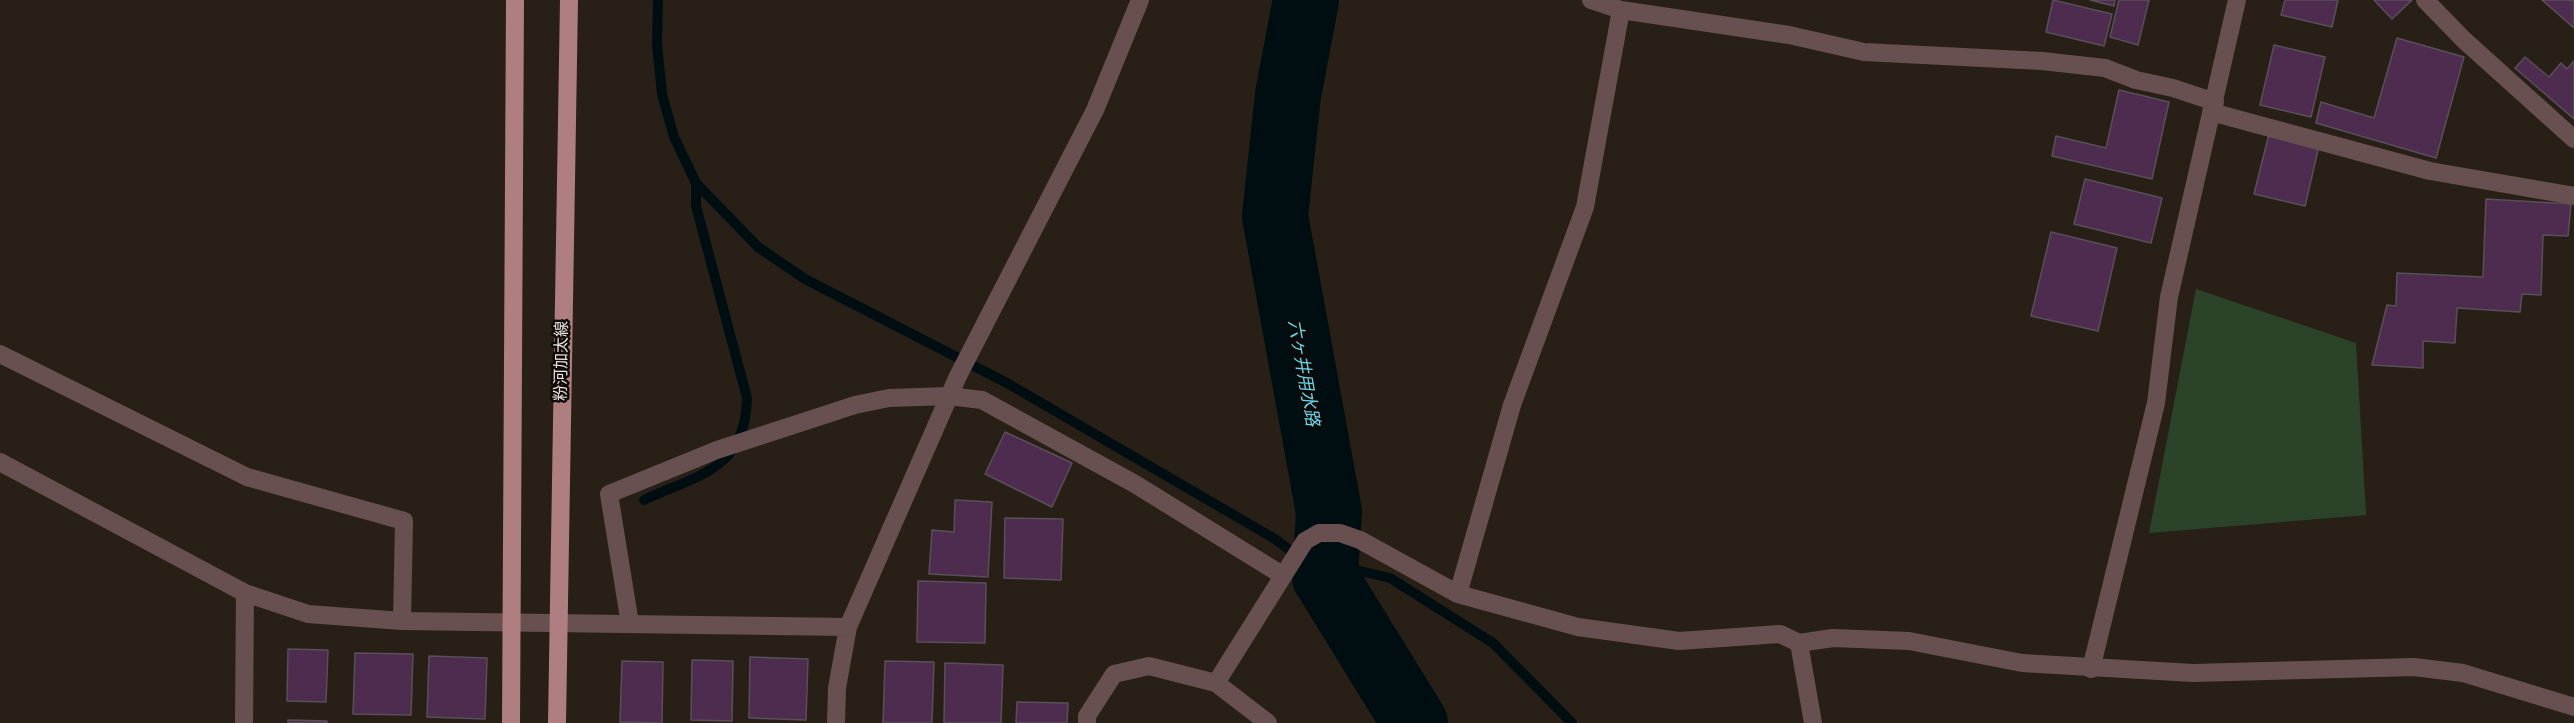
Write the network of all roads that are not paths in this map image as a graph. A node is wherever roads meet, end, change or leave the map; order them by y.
1 (515, 0) edge
2 (569, 0) edge
3 (1140, 0) edge
4 (1591, 0) edge
5 (2237, 0) edge
6 (2425, 0) edge
7 (1621, 10) junction
8 (2213, 107) junction
9 (2574, 139) edge
10 (2574, 196) edge
11 (0, 354) edge
12 (949, 396) junction
13 (0, 462) edge
14 (1285, 571) junction
15 (245, 593) junction
16 (1458, 594) junction
17 (402, 621) junction
18 (511, 621) junction
19 (557, 622) junction
20 (630, 624) junction
21 (848, 627) junction
22 (1799, 643) junction
23 (2091, 669) junction
24 (1216, 683) junction
25 (2574, 707) edge
26 (244, 723) edge
27 (511, 723) edge
28 (557, 723) edge
29 (836, 723) edge
30 (1087, 723) edge
31 (1268, 723) edge
32 (1813, 723) edge

1 - 18 main road
2 - 19 main road, 粉河加太線
3 - 12 street
4 - 7 street
5 - 8 street
6 - 9 street
7 - 8 street
7 - 16 street
8 - 10 street
8 - 23 street
11 - 17 street
12 - 14 street
12 - 20 street
12 - 21 street
13 - 15 street
14 - 16 street
14 - 24 street
15 - 17 street
15 - 26 street
16 - 22 street
17 - 18 street
18 - 19 street
18 - 27 main road
19 - 20 street
19 - 28 main road, 粉河加太線
20 - 21 street
21 - 29 street
22 - 23 street
22 - 32 street
23 - 25 street
24 - 30 street
24 - 31 street

